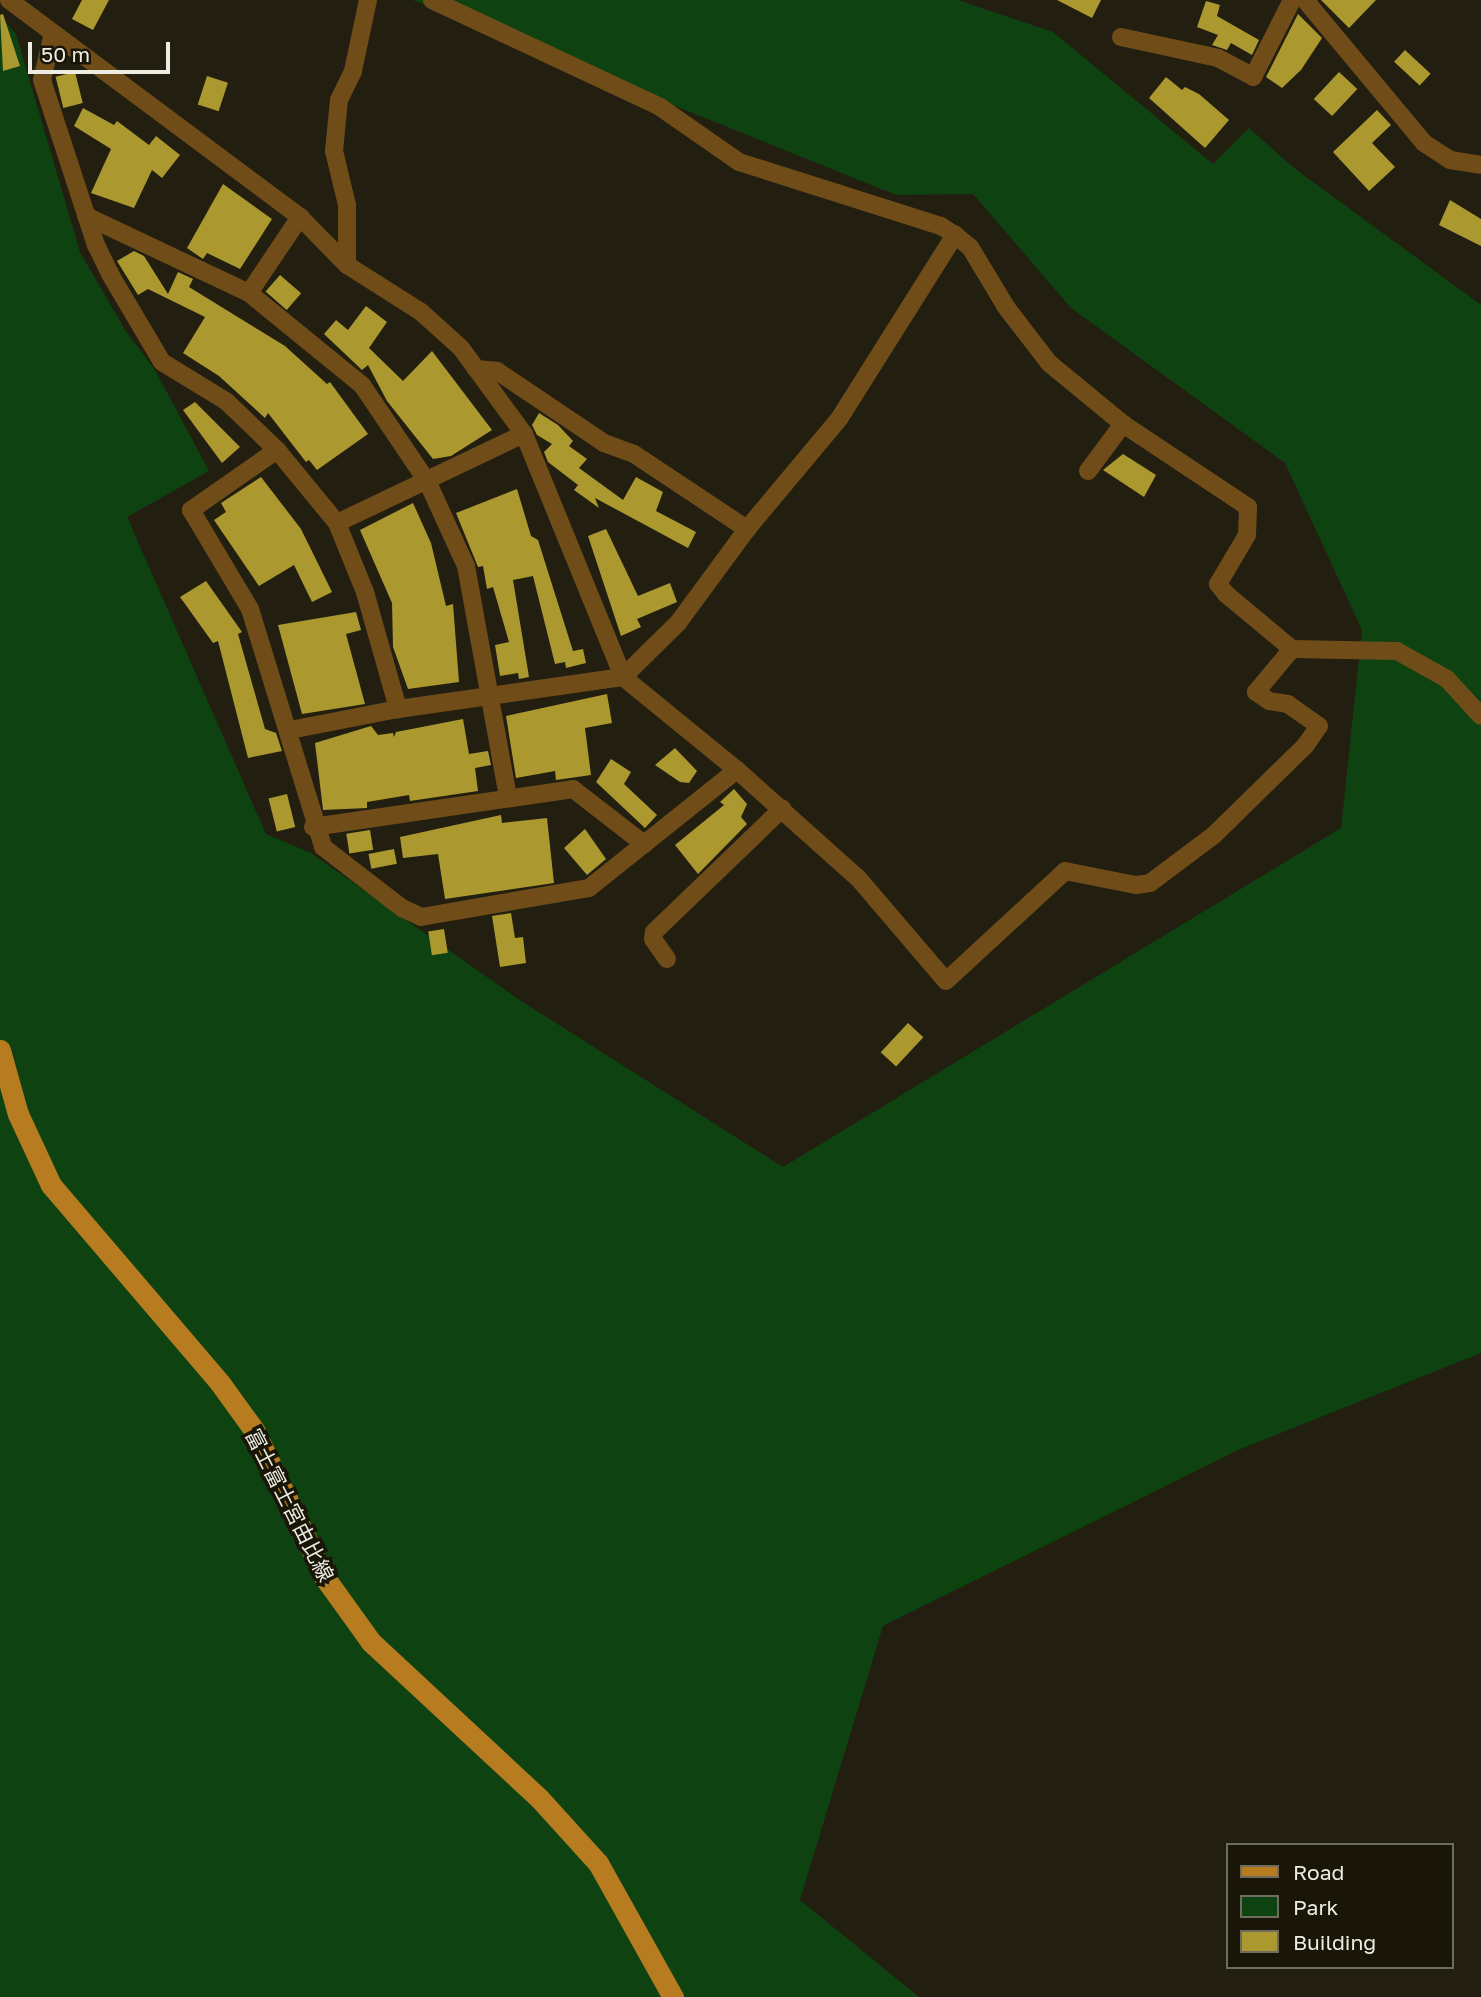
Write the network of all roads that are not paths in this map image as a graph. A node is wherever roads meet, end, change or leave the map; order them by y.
1 (9, 0) edge
2 (368, 0) edge
3 (432, 0) edge
4 (1292, 0) edge
5 (1305, 0) edge
6 (53, 33) junction
7 (1121, 37) dead end
8 (1481, 165) edge
9 (86, 216) junction
10 (300, 217) junction
11 (956, 235) junction
12 (347, 265) junction
13 (249, 293) junction
14 (475, 369) junction
15 (1123, 424) junction
16 (524, 434) junction
17 (277, 450) junction
18 (1088, 471) dead end
19 (428, 483) junction
20 (337, 523) junction
21 (747, 529) junction
22 (1292, 649) junction
23 (623, 677) junction
24 (490, 696) junction
25 (398, 709) junction
26 (1481, 716) edge
27 (290, 730) junction
28 (737, 770) junction
29 (508, 798) junction
30 (782, 809) junction
31 (313, 827) junction
32 (644, 844) junction
33 (667, 958) dead end
34 (0, 1050) edge
35 (673, 1997) edge

1 - 6 street
2 - 12 street
3 - 11 street
4 - 7 street
5 - 8 street
6 - 9 street
6 - 10 street
9 - 13 street
9 - 17 street
10 - 12 street
10 - 13 street
11 - 15 street
11 - 21 street
12 - 14 street
13 - 19 street
14 - 16 street
14 - 21 street
15 - 18 street
15 - 22 street
16 - 19 street
16 - 23 street
17 - 20 street
17 - 27 street
19 - 20 street
19 - 24 street
20 - 25 street
21 - 23 street
22 - 26 street
22 - 30 street
23 - 24 street
23 - 28 street
24 - 25 street
24 - 29 street
25 - 27 street
27 - 31 street
28 - 30 street
28 - 32 street
29 - 31 street
29 - 32 street
30 - 33 street
31 - 32 street
34 - 35 main road, 富士富士宮由比線

